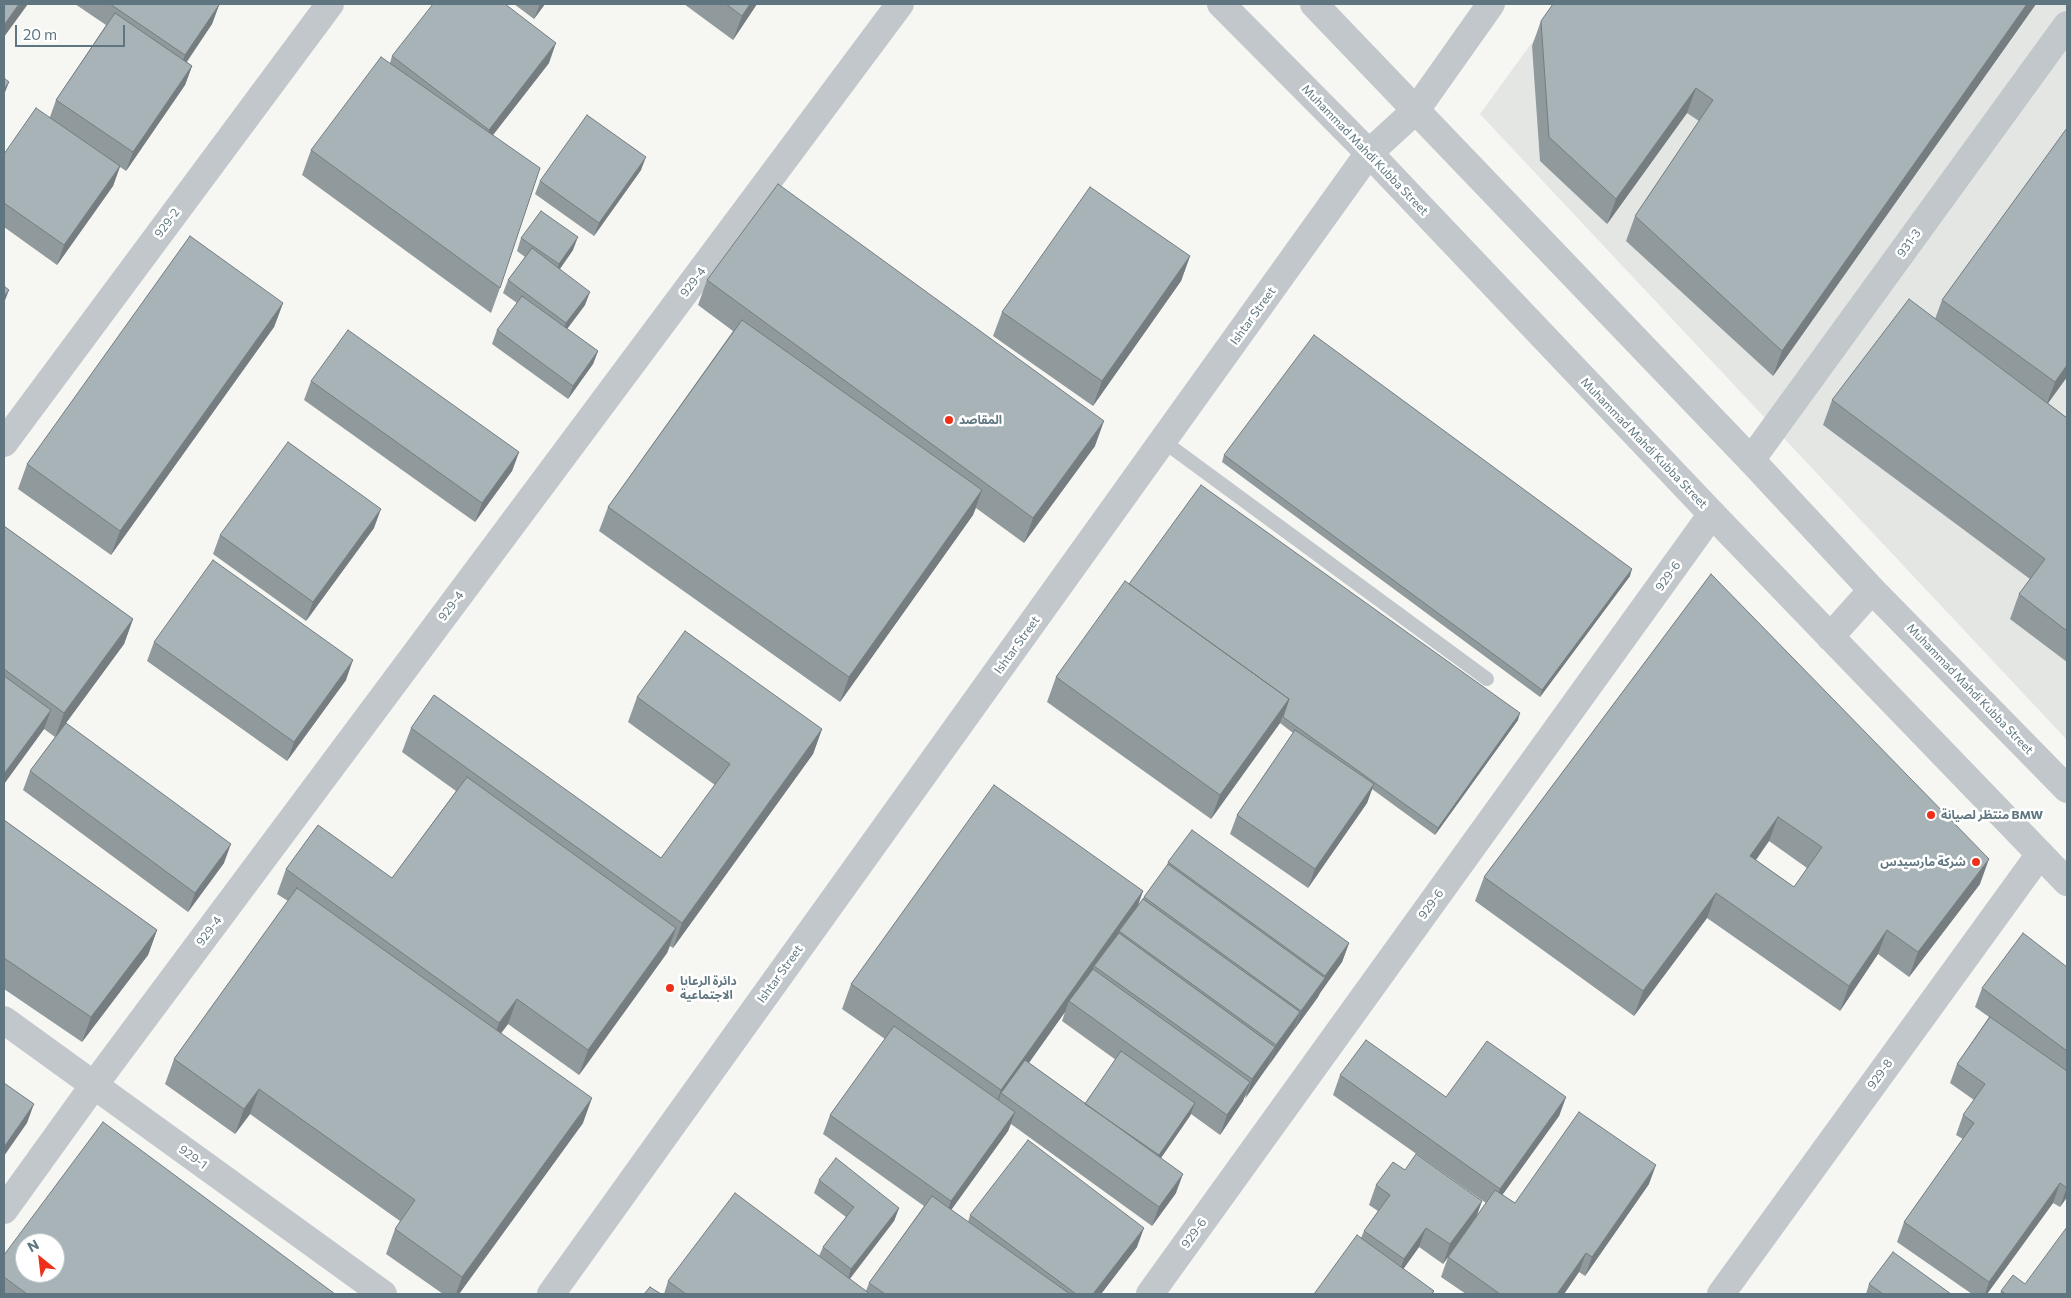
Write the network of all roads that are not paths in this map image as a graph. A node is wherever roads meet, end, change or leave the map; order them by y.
1 (330, 4) edge
2 (900, 4) edge
3 (1221, 4) edge
4 (1314, 4) edge
5 (1491, 4) edge
6 (2067, 25) edge
7 (1416, 110) junction
8 (1369, 153) junction
9 (1163, 441) junction
10 (4, 443) edge
11 (1751, 460) junction
12 (1712, 514) junction
13 (1872, 590) junction
14 (1830, 637) junction
15 (1487, 679) dead end
16 (2067, 789) edge
17 (2040, 854) junction
18 (2067, 882) edge
19 (4, 1020) edge
20 (94, 1085) junction
21 (4, 1210) edge
22 (383, 1294) edge
23 (551, 1294) edge
24 (1150, 1294) edge
25 (1722, 1294) edge

1 - 10 street, 929-2
2 - 20 street, 929-4
3 - 8 street, Muhammad Mahdi Kubba Street
4 - 7 street, Muhammad Mahdi Kubba Street
5 - 7 street, Ishtar Street
6 - 11 street, 931-3
7 - 8 street, Ishtar Street
7 - 11 street, Muhammad Mahdi Kubba Street
8 - 9 street, Ishtar Street
8 - 12 street, Muhammad Mahdi Kubba Street
9 - 15 lane
9 - 23 street, Ishtar Street
11 - 13 street, Muhammad Mahdi Kubba Street
12 - 14 street, Muhammad Mahdi Kubba Street
12 - 24 street, 929-6
13 - 14 street
13 - 16 street, Muhammad Mahdi Kubba Street
14 - 17 street, Muhammad Mahdi Kubba Street
17 - 18 street, Muhammad Mahdi Kubba Street
17 - 25 street, 929-8
19 - 20 street, 929-1
20 - 21 street, 929-4
20 - 22 street, 929-1

